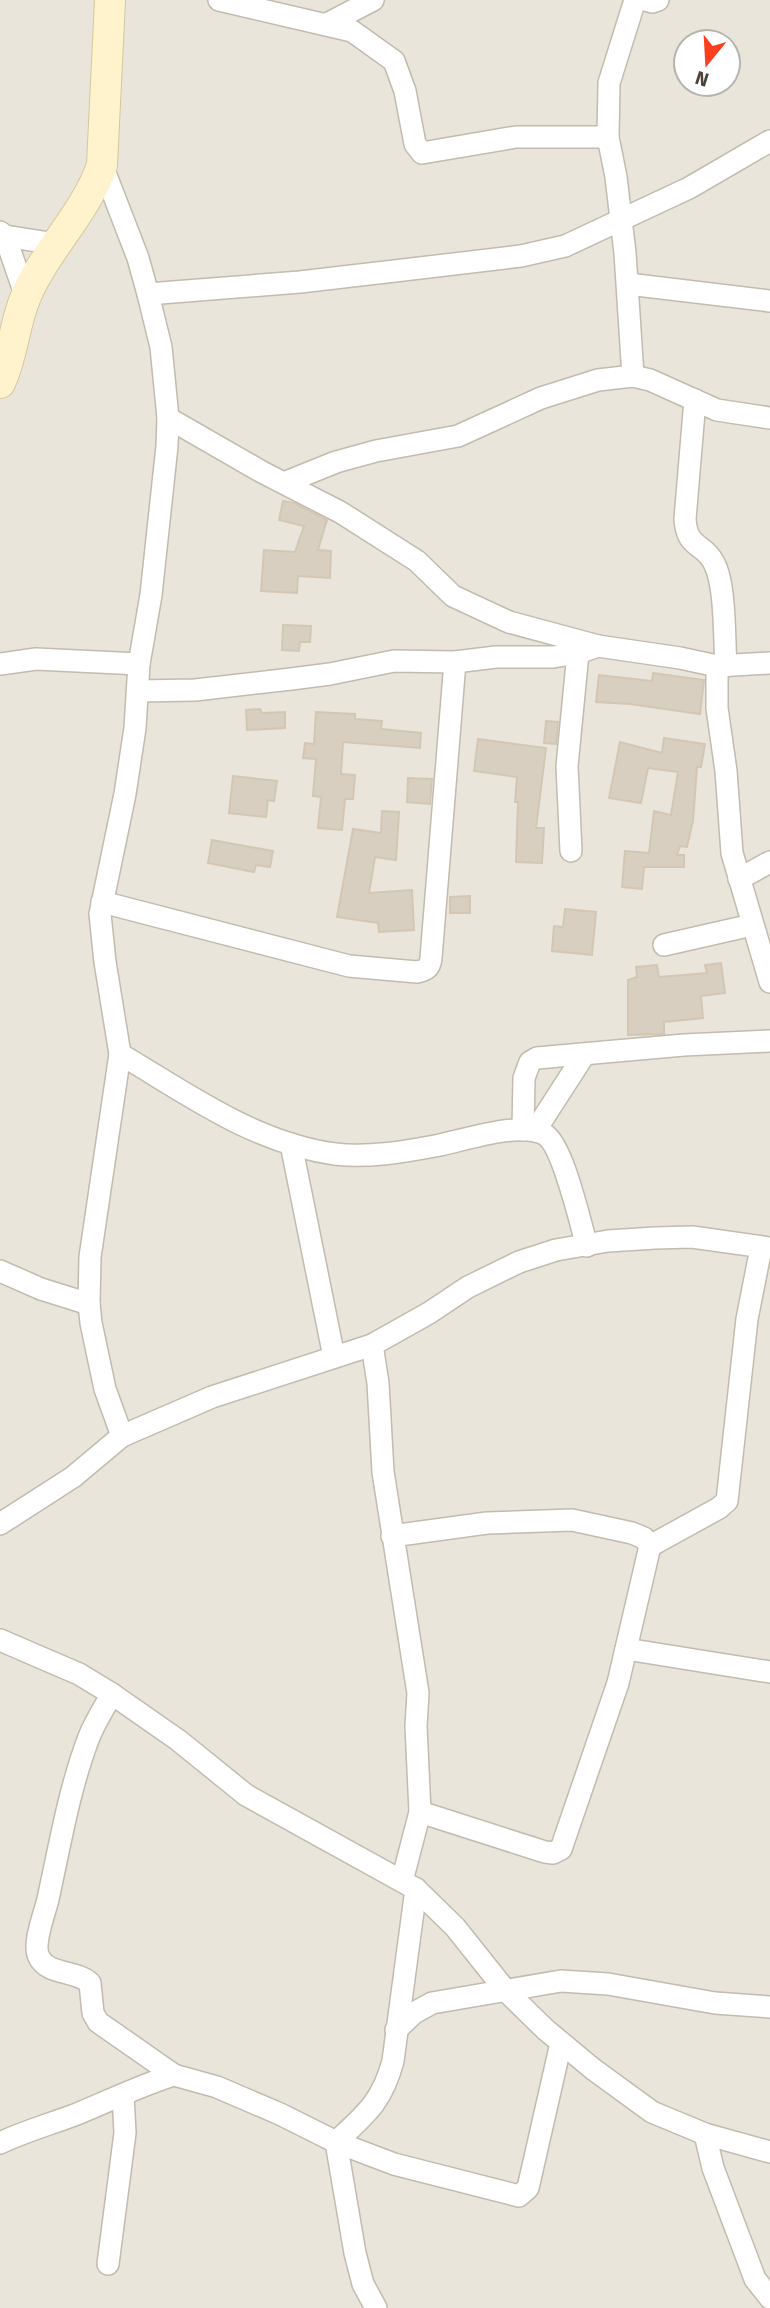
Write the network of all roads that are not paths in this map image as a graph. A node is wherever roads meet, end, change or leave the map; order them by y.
1 (110, 0) edge
2 (219, 0) edge
3 (373, 0) edge
4 (635, 0) edge
5 (645, 0) edge
6 (658, 0) edge
7 (327, 24) junction
8 (608, 137) junction
9 (770, 141) edge
10 (102, 165) junction
11 (621, 221) junction
12 (2, 234) edge
13 (56, 244) junction
14 (628, 284) junction
15 (148, 294) junction
16 (26, 297) junction
17 (770, 300) edge
18 (633, 376) junction
19 (0, 383) edge
20 (695, 400) junction
21 (168, 418) junction
22 (770, 418) edge
23 (284, 483) junction
24 (554, 634) junction
25 (588, 650) junction
26 (553, 657) junction
27 (454, 662) junction
28 (770, 663) edge
29 (0, 664) edge
30 (139, 664) junction
31 (722, 666) junction
32 (138, 691) junction
33 (571, 851) dead end
34 (770, 862) edge
35 (739, 879) junction
36 (102, 902) junction
37 (752, 925) junction
38 (664, 945) dead end
39 (770, 982) edge
40 (770, 1041) edge
41 (120, 1054) junction
42 (584, 1055) junction
43 (529, 1130) junction
44 (290, 1144) junction
45 (587, 1246) junction
46 (766, 1248) edge
47 (0, 1271) edge
48 (89, 1304) junction
49 (372, 1345) junction
50 (334, 1357) junction
51 (122, 1436) junction
52 (0, 1524) edge
53 (392, 1536) junction
54 (650, 1546) junction
55 (0, 1640) edge
56 (626, 1649) junction
57 (770, 1672) edge
58 (112, 1694) junction
59 (420, 1812) junction
60 (409, 1885) junction
61 (506, 1991) junction
62 (770, 2007) edge
63 (396, 2029) junction
64 (561, 2043) junction
65 (174, 2075) junction
66 (123, 2095) junction
67 (705, 2134) junction
68 (336, 2142) junction
69 (0, 2143) edge
70 (770, 2151) edge
71 (108, 2264) dead end
72 (770, 2298) edge
73 (376, 2308) edge

1 - 10 street
2 - 7 street
3 - 7 street
4 - 8 street
5 - 6 street
7 - 8 street
8 - 11 street
9 - 11 street
10 - 13 street
10 - 15 street
11 - 14 street
11 - 15 street
12 - 13 street
12 - 16 street
13 - 16 street
14 - 17 street
14 - 18 street
15 - 21 street
16 - 19 street
18 - 20 street
18 - 23 street
20 - 22 street
20 - 31 street
21 - 23 street
21 - 30 street
23 - 24 street
24 - 25 street
24 - 26 street
25 - 26 street
25 - 31 street
25 - 33 street
26 - 27 street
27 - 32 street
27 - 36 street
28 - 31 street
29 - 30 street
30 - 32 street
31 - 35 street
32 - 36 street
34 - 35 street
35 - 37 street
36 - 41 street
37 - 38 street
37 - 39 street
40 - 42 street
41 - 44 street
41 - 48 street
42 - 43 street
42 - 43 street
43 - 44 street
43 - 45 street
44 - 50 street
45 - 46 street
45 - 49 street
46 - 54 street
47 - 48 street
48 - 51 street
49 - 50 street
49 - 53 street
50 - 51 street
51 - 52 street
53 - 54 street
53 - 59 street
54 - 56 street
55 - 58 street
56 - 57 street
56 - 59 street
58 - 60 street
58 - 65 street
59 - 60 street
60 - 61 street
60 - 63 street
61 - 62 street
61 - 63 street
61 - 64 street
63 - 68 street
64 - 67 street
64 - 68 street
65 - 66 street
65 - 68 street
66 - 69 street
66 - 71 street
67 - 70 street
67 - 72 street
68 - 73 street

